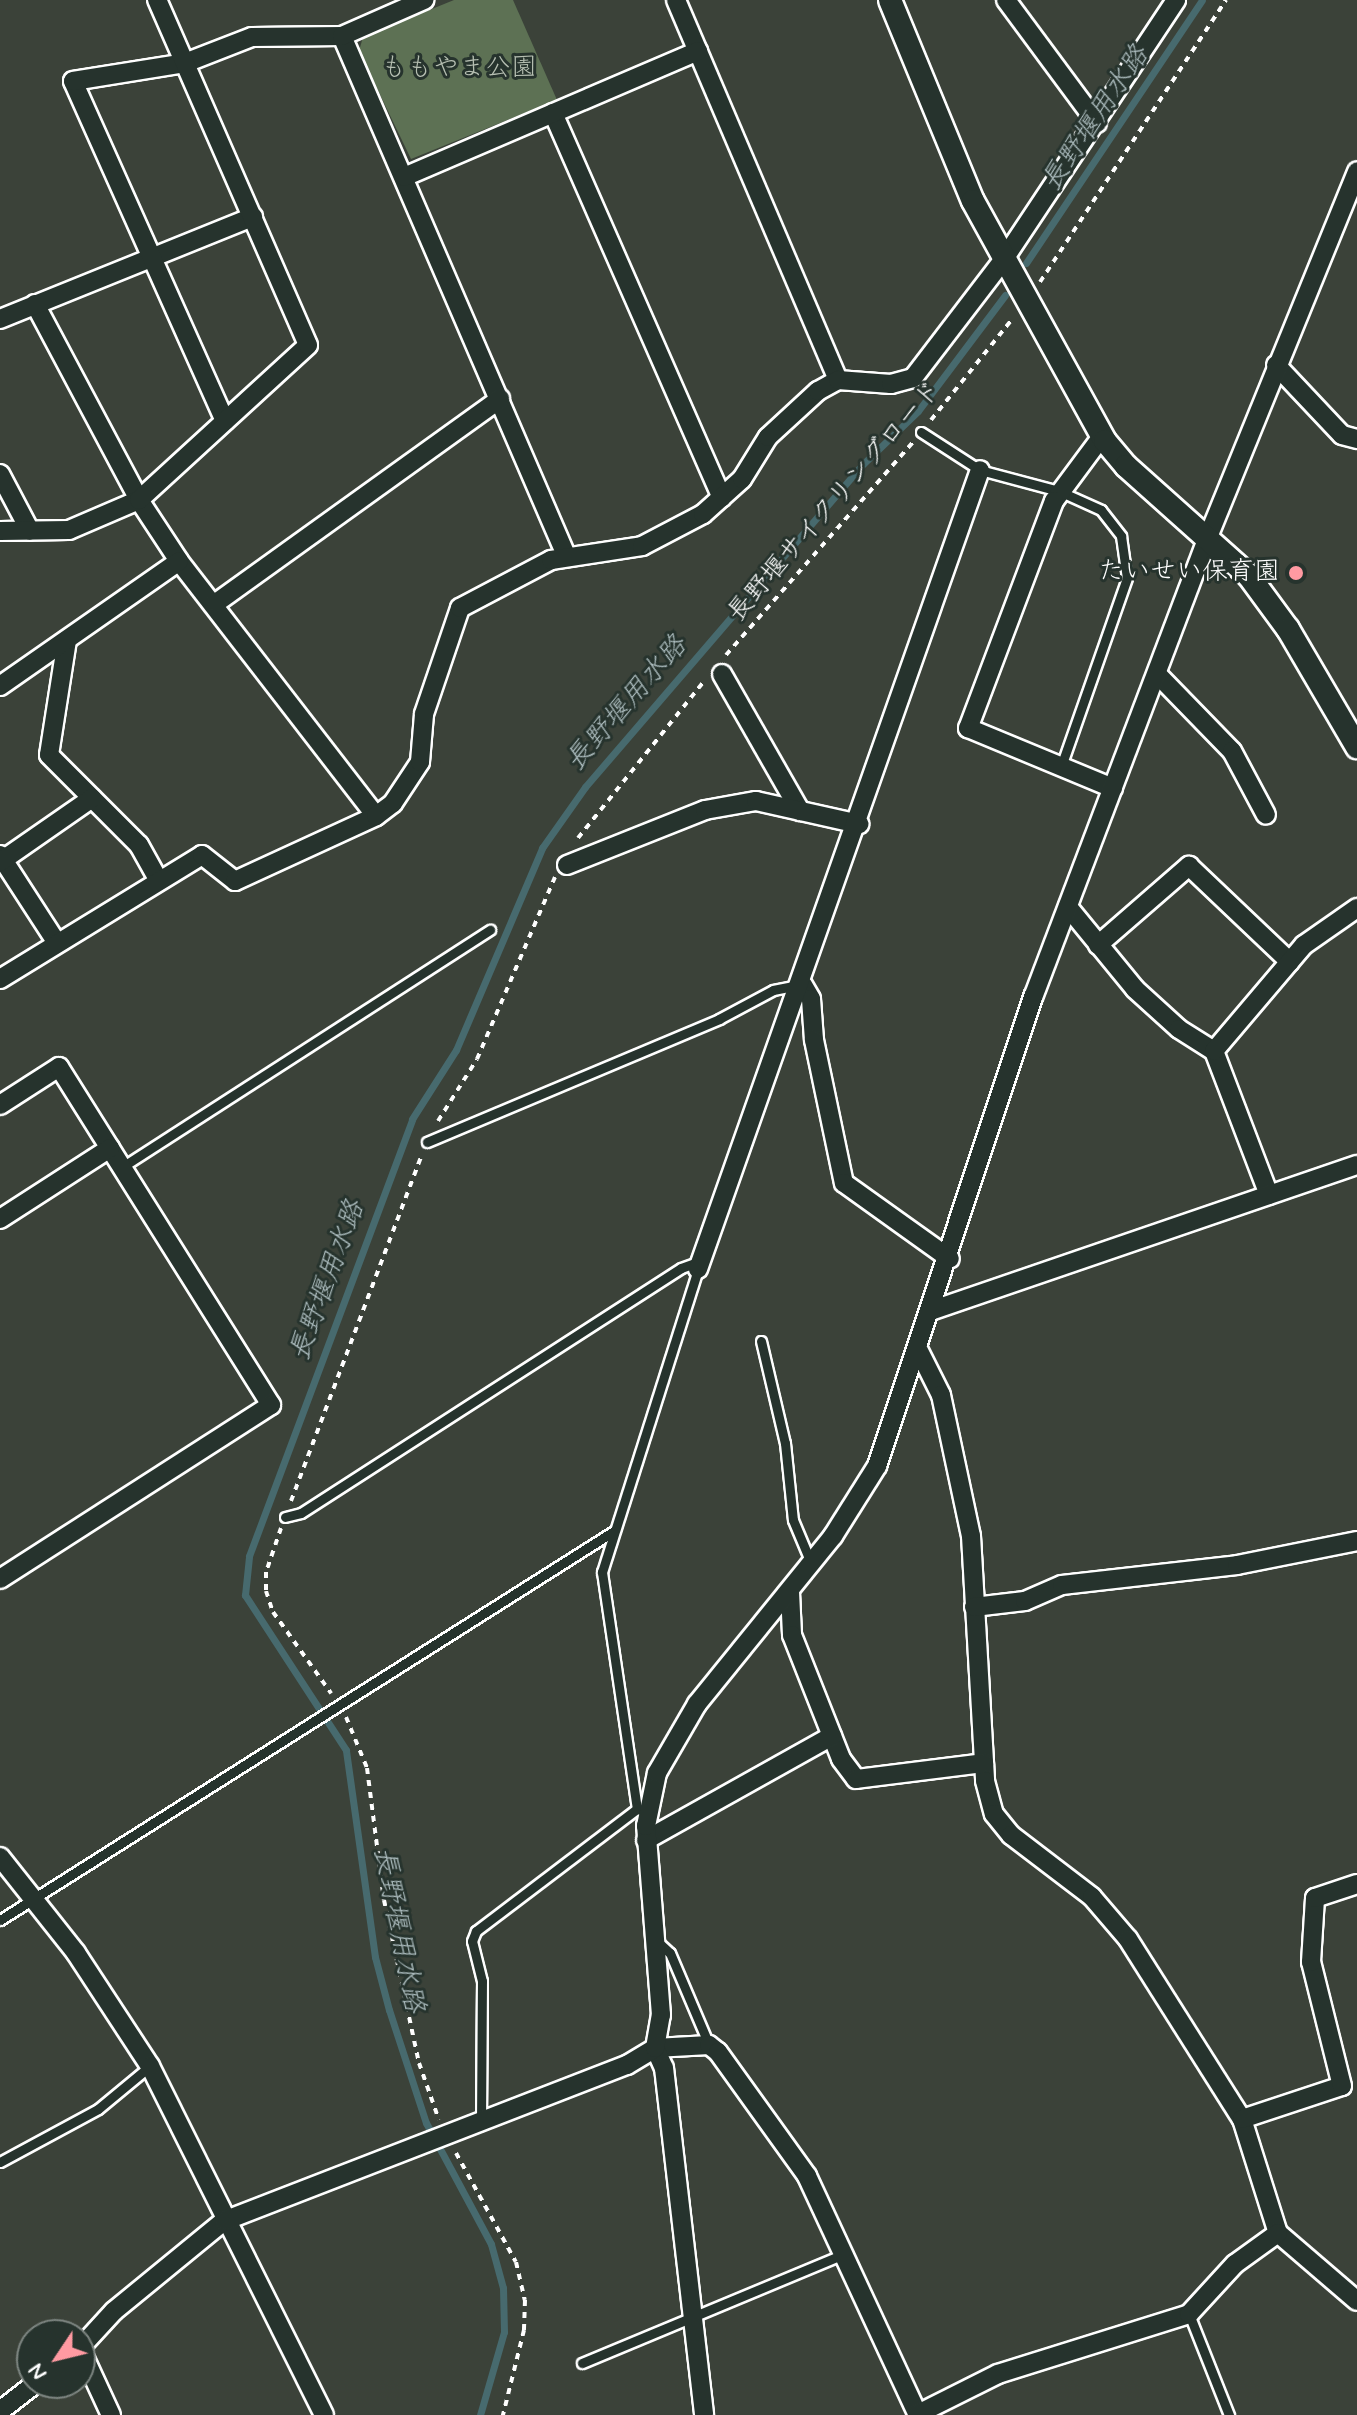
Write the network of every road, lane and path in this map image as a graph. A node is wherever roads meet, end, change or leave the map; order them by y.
1 (157, 0) edge
2 (424, 0) edge
3 (676, 0) edge
4 (890, 0) edge
5 (1176, 0) edge
6 (1226, 0) edge
7 (1009, 1) edge
8 (342, 36) junction
9 (698, 51) junction
10 (185, 63) junction
11 (553, 113) junction
12 (1097, 123) junction
13 (1357, 171) edge
14 (404, 177) junction
15 (253, 217) junction
16 (151, 255) junction
17 (1004, 259) junction
18 (1036, 288) dead end
19 (35, 304) junction
20 (1017, 313) dead end
21 (0, 319) edge
22 (1276, 365) junction
23 (838, 380) junction
24 (500, 399) junction
25 (225, 421) junction
26 (921, 432) junction
27 (1103, 435) junction
28 (1357, 439) edge
29 (980, 470) junction
30 (0, 474) edge
31 (1059, 491) junction
32 (722, 498) junction
33 (139, 500) junction
34 (0, 531) edge
35 (30, 531) junction
36 (1208, 537) junction
37 (566, 555) junction
38 (179, 561) junction
39 (216, 603) junction
40 (67, 640) junction
41 (718, 670) junction
42 (1157, 674) junction
43 (0, 686) edge
44 (1356, 742) edge
45 (1061, 766) junction
46 (1113, 788) junction
47 (92, 798) junction
48 (800, 811) junction
49 (1266, 815) dead end
50 (376, 816) junction
51 (859, 824) junction
52 (1, 859) edge
53 (564, 864) junction
54 (159, 881) junction
55 (1068, 907) junction
56 (1357, 908) edge
57 (490, 930) dead end
58 (57, 943) junction
59 (1098, 945) junction
60 (1290, 962) junction
61 (0, 979) edge
62 (803, 985) junction
63 (1214, 1051) junction
64 (0, 1105) edge
65 (427, 1142) junction
66 (110, 1148) junction
67 (1357, 1165) edge
68 (122, 1167) junction
69 (1269, 1195) junction
70 (0, 1219) edge
71 (950, 1259) junction
72 (700, 1265) junction
73 (933, 1310) junction
74 (761, 1341) dead end
75 (918, 1349) junction
76 (285, 1517) junction
77 (614, 1531) junction
78 (1357, 1541) edge
79 (811, 1563) junction
80 (0, 1579) edge
81 (790, 1592) junction
82 (974, 1607) junction
83 (332, 1701) junction
84 (343, 1712) dead end
85 (832, 1736) junction
86 (984, 1763) junction
87 (642, 1810) junction
88 (646, 1840) junction
89 (0, 1857) edge
90 (1357, 1884) edge
91 (34, 1897) junction
92 (0, 1920) edge
93 (655, 1939) junction
94 (709, 2045) junction
95 (655, 2048) junction
96 (150, 2066) junction
97 (439, 2119) dead end
98 (1242, 2119) junction
99 (481, 2122) junction
100 (454, 2149) dead end
101 (0, 2162) edge
102 (224, 2221) junction
103 (1278, 2233) junction
104 (844, 2254) junction
105 (1357, 2301) edge
106 (693, 2314) junction
107 (1189, 2314) junction
108 (96, 2331) edge
109 (582, 2363) dead end
110 (96, 2383) edge
111 (16, 2399) edge
112 (0, 2411) edge
113 (111, 2415) edge
114 (324, 2415) edge
115 (503, 2415) edge
116 (704, 2415) edge
117 (918, 2415) edge
118 (1229, 2415) edge

1 - 10 street
2 - 8 street
3 - 9 street
4 - 17 street
5 - 12 street
6 - 18 path
7 - 12 street
8 - 10 street
8 - 14 street
9 - 11 street
9 - 23 street
10 - 15 street
10 - 16 street
11 - 14 street
11 - 32 street
12 - 17 street
13 - 22 street
14 - 24 street
15 - 16 street
15 - 25 street
16 - 19 street
16 - 25 street
17 - 23 street
17 - 27 street
19 - 21 street
19 - 33 street
20 - 26 path, 長野堰サイクリングロード
22 - 28 street
22 - 36 street
23 - 32 street
24 - 37 street
24 - 39 street
25 - 33 street
26 - 29 lane
26 - 41 path, 長野堰サイクリングロード
27 - 31 street
27 - 36 street
29 - 31 lane
29 - 51 street
30 - 35 street
31 - 45 lane
31 - 45 street
32 - 37 street
33 - 35 street
33 - 38 street
34 - 35 street
36 - 42 street
36 - 44 street
37 - 50 street
38 - 39 street
38 - 40 street
39 - 50 street
40 - 43 street
40 - 47 street
41 - 48 street
41 - 53 path, 長野堰サイクリングロード
42 - 46 street
42 - 49 street
45 - 46 street
46 - 55 street
47 - 52 street
47 - 54 street
48 - 51 street
48 - 53 street
50 - 54 street
51 - 62 street
52 - 58 street
53 - 65 path, 長野堰サイクリングロード
54 - 58 street
55 - 59 street
55 - 71 street
56 - 60 street
57 - 68 lane
58 - 61 street
59 - 60 street
59 - 63 street
60 - 63 street
62 - 65 lane
62 - 71 street
62 - 72 street
63 - 69 street
64 - 66 street
65 - 76 path, 長野堰サイクリングロード
66 - 68 street
66 - 70 street
67 - 69 street
68 - 80 street
69 - 73 street
71 - 73 street
72 - 76 lane
72 - 77 lane
73 - 75 street
74 - 79 lane
75 - 79 street
75 - 82 street
76 - 83 path, 長野堰サイクリングロード
77 - 83 lane
77 - 87 lane
78 - 82 street
79 - 81 street
81 - 85 street
81 - 87 street
82 - 86 street
83 - 91 lane
84 - 97 path
85 - 86 street
85 - 88 street
86 - 98 street
87 - 88 street
87 - 99 lane
88 - 93 street
89 - 91 street
90 - 98 street
91 - 92 lane
91 - 96 street
93 - 94 lane
93 - 95 street
94 - 95 street
94 - 104 street
95 - 99 street
95 - 106 street
96 - 101 lane
96 - 102 street
98 - 103 street
99 - 102 street
100 - 115 path
102 - 108 street
102 - 114 street
103 - 105 street
103 - 107 street
104 - 106 lane
104 - 117 street
106 - 109 lane
106 - 116 street
107 - 117 street
107 - 118 lane
110 - 113 street
111 - 112 street

